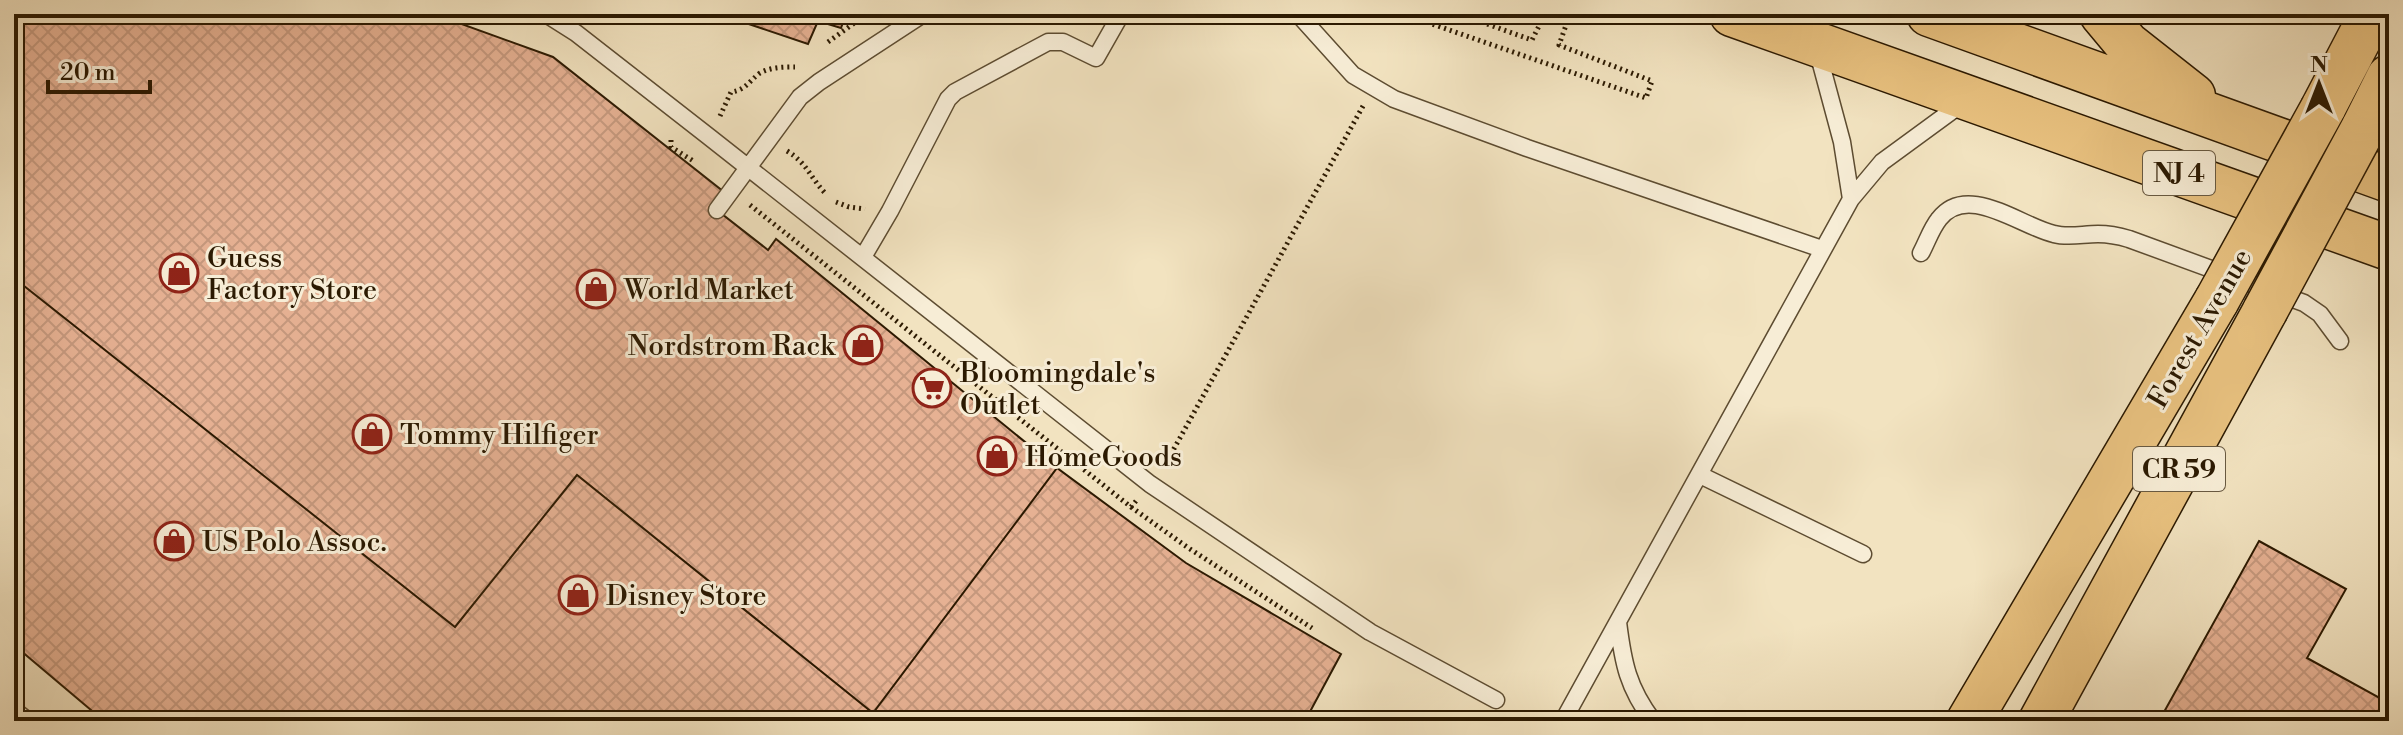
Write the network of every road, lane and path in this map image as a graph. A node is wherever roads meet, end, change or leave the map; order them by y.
1 (546, 14) edge
2 (860, 14) edge
3 (923, 14) edge
4 (1121, 14) edge
5 (1298, 14) edge
6 (1437, 14) edge
7 (1459, 14) edge
8 (1570, 14) edge
9 (1732, 14) edge
10 (1929, 14) edge
11 (2102, 14) edge
12 (2372, 14) edge
13 (1539, 26) dead end
14 (1815, 44) junction
15 (817, 50) dead end
16 (805, 59) dead end
17 (2389, 77) edge
18 (1364, 82) junction
19 (1969, 98) junction
20 (721, 113) junction
21 (2223, 119) junction
22 (708, 136) junction
23 (768, 140) junction
24 (749, 168) junction
25 (2389, 180) edge
26 (731, 191) junction
27 (1851, 199) junction
28 (717, 210) dead end
29 (890, 211) junction
30 (2389, 248) edge
31 (1822, 249) junction
32 (1921, 253) dead end
33 (863, 257) junction
34 (2340, 341) dead end
35 (1700, 475) junction
36 (1150, 484) junction
37 (1131, 507) junction
38 (1863, 554) dead end
39 (1618, 622) junction
40 (1312, 628) dead end
41 (1496, 700) dead end
42 (14, 710) edge
43 (28, 721) edge
44 (1563, 721) edge
45 (1653, 721) edge
46 (1969, 721) edge
47 (2041, 721) edge

1 - 22 lane
2 - 15 path
3 - 23 lane
4 - 29 lane
5 - 18 lane
6 - 8 path
7 - 13 path
9 - 14 main road, NJ 4
10 - 21 main road, NJ 4
11 - 21 main road
12 - 46 main road, Forest Avenue / CR 59, bridge
14 - 19 main road, NJ 4
14 - 27 lane
16 - 20 path
17 - 47 main road, Forest Avenue / CR 59, bridge
18 - 31 lane
18 - 36 path
19 - 27 lane
19 - 30 main road, NJ 4
20 - 22 path
20 - 23 path
21 - 25 main road, NJ 4
22 - 24 lane
22 - 26 path
23 - 24 lane
23 - 29 path
24 - 26 lane
24 - 33 lane
26 - 28 lane
26 - 37 path
27 - 31 lane
29 - 33 lane
31 - 35 lane
32 - 34 lane
33 - 36 lane
35 - 38 lane
35 - 39 lane
36 - 37 path
36 - 41 lane
37 - 40 path
39 - 44 lane
39 - 45 lane
42 - 43 lane

